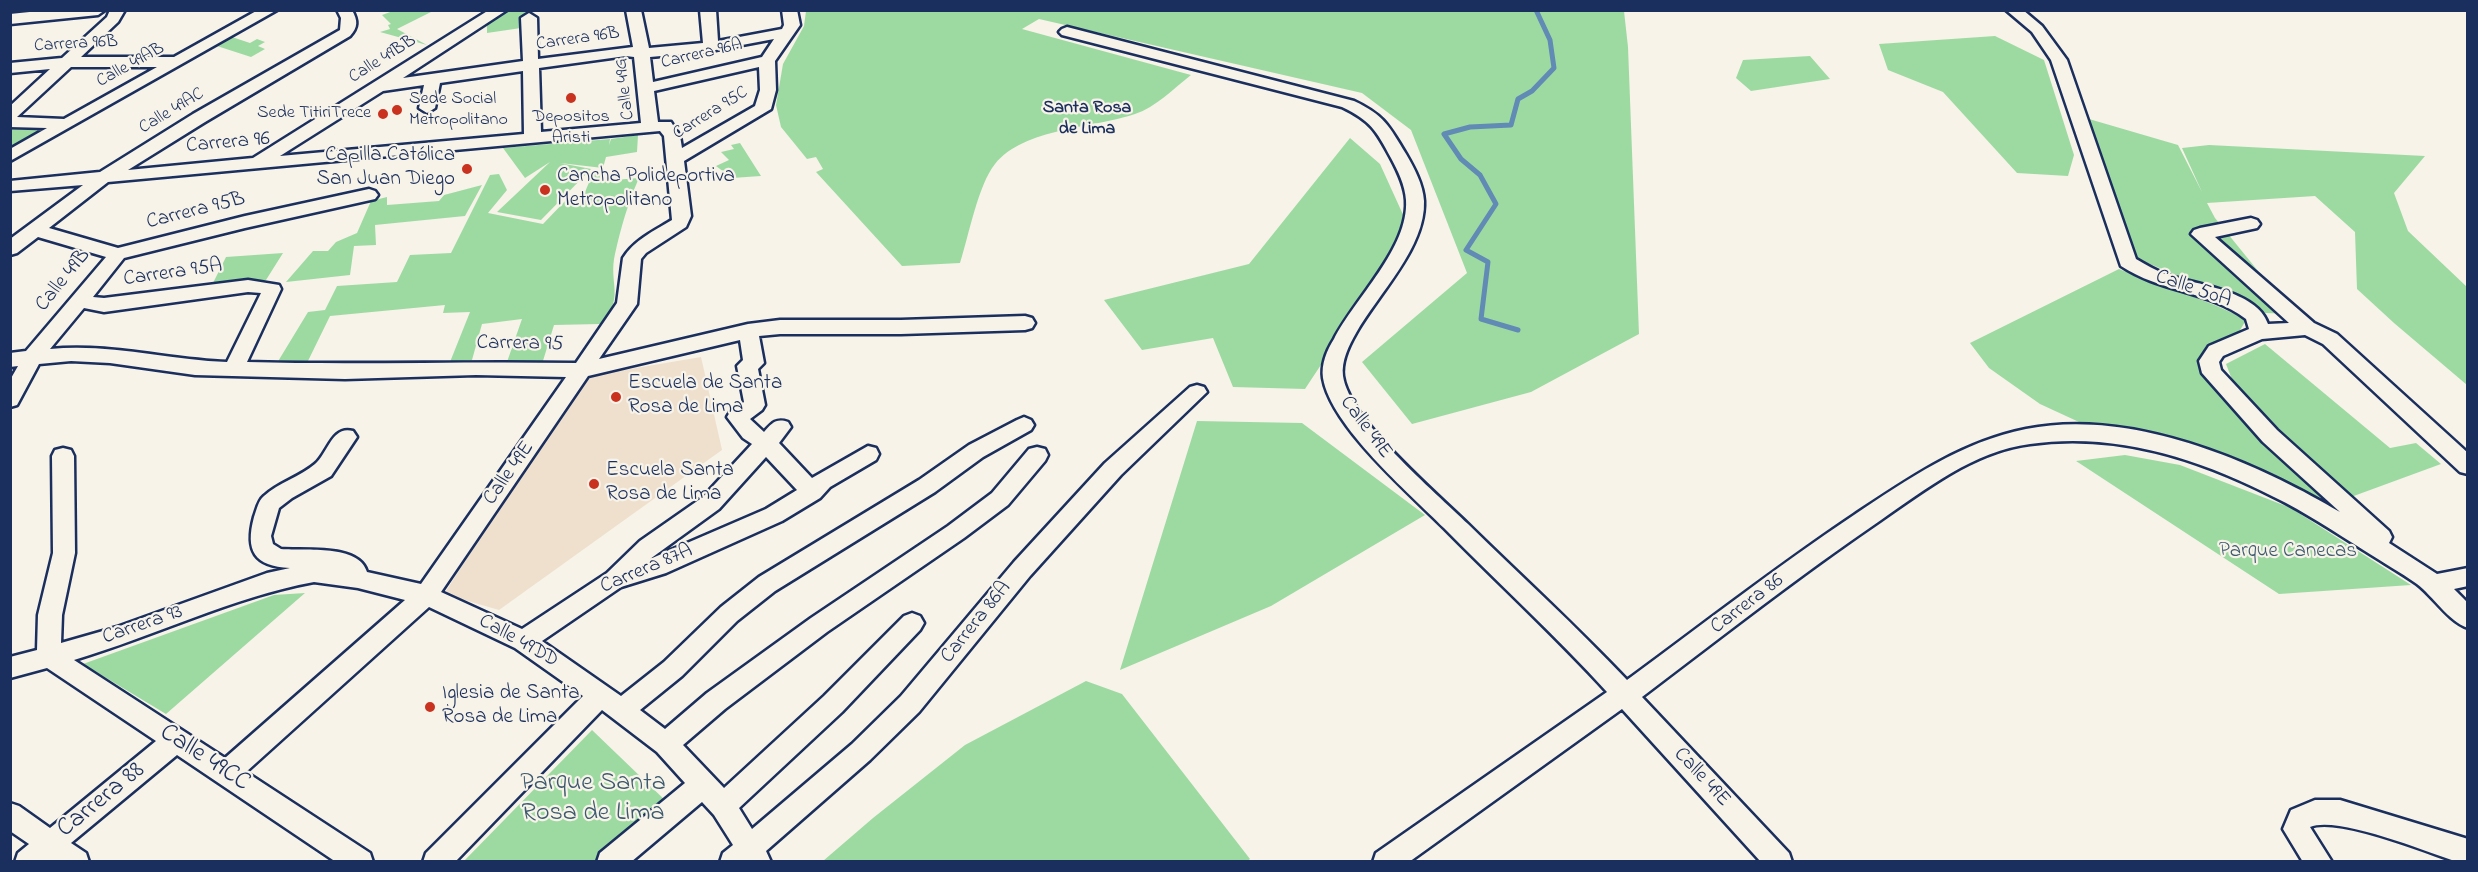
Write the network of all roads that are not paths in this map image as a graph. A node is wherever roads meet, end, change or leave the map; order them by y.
1 (98, 10) edge
2 (118, 10) edge
3 (270, 10) edge
4 (500, 10) edge
5 (633, 10) edge
6 (708, 10) edge
7 (789, 10) edge
8 (2013, 10) edge
9 (346, 12) edge
10 (529, 18) dead end
11 (10, 19) edge
12 (785, 33) junction
13 (1067, 33) dead end
14 (711, 45) junction
15 (642, 54) junction
16 (767, 61) junction
17 (69, 62) junction
18 (179, 62) junction
19 (531, 66) junction
20 (10, 68) edge
21 (433, 79) junction
22 (376, 87) junction
23 (646, 88) junction
24 (427, 108) dead end
25 (10, 115) edge
26 (10, 122) edge
27 (64, 124) junction
28 (657, 126) junction
29 (533, 138) junction
30 (10, 156) edge
31 (675, 159) junction
32 (257, 163) junction
33 (103, 178) junction
34 (10, 186) edge
35 (369, 195) dead end
36 (2251, 224) dead end
37 (34, 230) junction
38 (10, 249) edge
39 (118, 254) junction
40 (81, 299) junction
41 (1025, 323) dead end
42 (2307, 328) junction
43 (748, 331) junction
44 (2259, 332) junction
45 (32, 358) junction
46 (10, 360) edge
47 (234, 368) junction
48 (583, 370) junction
49 (1197, 392) dead end
50 (10, 400) edge
51 (1024, 425) dead end
52 (774, 435) junction
53 (346, 437) dead end
54 (2142, 440) joint
55 (868, 454) dead end
56 (1037, 455) dead end
57 (63, 456) dead end
58 (2468, 466) edge
59 (812, 492) junction
60 (2468, 577) edge
61 (358, 579) junction
62 (275, 580) joint
63 (613, 580) junction
64 (2433, 584) junction
65 (426, 595) junction
66 (2468, 618) edge
67 (912, 623) dead end
68 (523, 641) junction
69 (49, 656) junction
70 (10, 668) edge
71 (1622, 695) junction
72 (611, 702) junction
73 (176, 740) junction
74 (666, 744) junction
75 (226, 773) junction
76 (704, 784) junction
77 (723, 807) junction
78 (10, 815) edge
79 (50, 843) junction
80 (2468, 852) edge
81 (747, 856) edge
82 (28, 861) edge
83 (76, 861) edge
84 (360, 861) edge
85 (436, 861) edge
86 (610, 861) edge
87 (1386, 861) edge
88 (1779, 861) edge
89 (2319, 861) edge

1 - 11 street
2 - 17 street
3 - 18 street, Calle 49AB
4 - 22 street, Calle 49BB
5 - 15 street, Calle 49G
6 - 14 street
7 - 12 street
8 - 44 street, Calle 50A
9 - 33 street, Calle 49AC
10 - 19 street
12 - 14 street, Carrera 96B
12 - 16 street
13 - 71 street, Calle 49E
14 - 15 street, Carrera 96B
15 - 19 street, Carrera 96B
15 - 23 street, Calle 49G
16 - 23 street, Carrera 96A
16 - 31 street, Carrera 95C
17 - 18 street, Carrera 96B
17 - 20 street, Carrera 96B
17 - 25 street
18 - 27 street, Calle 49AB
19 - 21 street, Carrera 96B
19 - 29 street
21 - 22 street, Carrera 96B
21 - 24 street
22 - 32 street, Calle 49BB
23 - 28 street, Calle 49G
26 - 27 street
27 - 30 street, Calle 49AB
28 - 29 street, Carrera 96
28 - 31 street, Calle 49E
29 - 32 street, Carrera 96
31 - 48 street, Calle 49E
32 - 33 street, Carrera 96
33 - 34 street, Carrera 96
33 - 37 street, Calle 49AC
35 - 39 street, Carrera 95B
36 - 42 street
37 - 38 street, Calle 49AC
37 - 39 street
39 - 40 street, Calle 49B
40 - 45 street, Calle 49B
40 - 47 street, Carrera 95A
41 - 43 street, Carrera 95
42 - 44 street
42 - 58 street
43 - 48 street, Carrera 95
43 - 52 street
44 - 64 street, Calle 50A
45 - 46 street, Carrera 95
45 - 47 street, Carrera 95
45 - 50 street, Calle 49B
47 - 48 street, Carrera 95
48 - 65 street, Calle 49E
49 - 81 street, Carrera 86A
51 - 72 street
52 - 59 street
52 - 63 street
53 - 61 street
54 - 64 street, Calle 50A
54 - 71 street, Carrera 86
55 - 59 street, Carrera 87A
56 - 74 street
57 - 69 street
59 - 63 street, Carrera 87A
60 - 64 street
61 - 62 street, Calle 49DD
61 - 65 street, Calle 49DD
62 - 69 street, Carrera 93
63 - 68 street, Carrera 87A
64 - 66 street, Calle 50A
65 - 68 street, Calle 49DD
65 - 75 street, Calle 49E
67 - 77 street
68 - 72 street, Calle 49DD
69 - 70 street, Carrera 93
69 - 73 street, Calle 49CC
71 - 87 street, Carrera 86
71 - 88 street, Calle 49E
72 - 74 street, Calle 49DD
72 - 85 street
73 - 75 street, Calle 49CC
73 - 79 street, Carrera 88
74 - 76 street, Calle 49DD
75 - 84 street, Calle 49CC
76 - 77 street, Calle 49DD
76 - 86 street
77 - 81 street, Calle 49DD
78 - 79 street
79 - 82 street, Carrera 88
79 - 83 street
80 - 89 street

